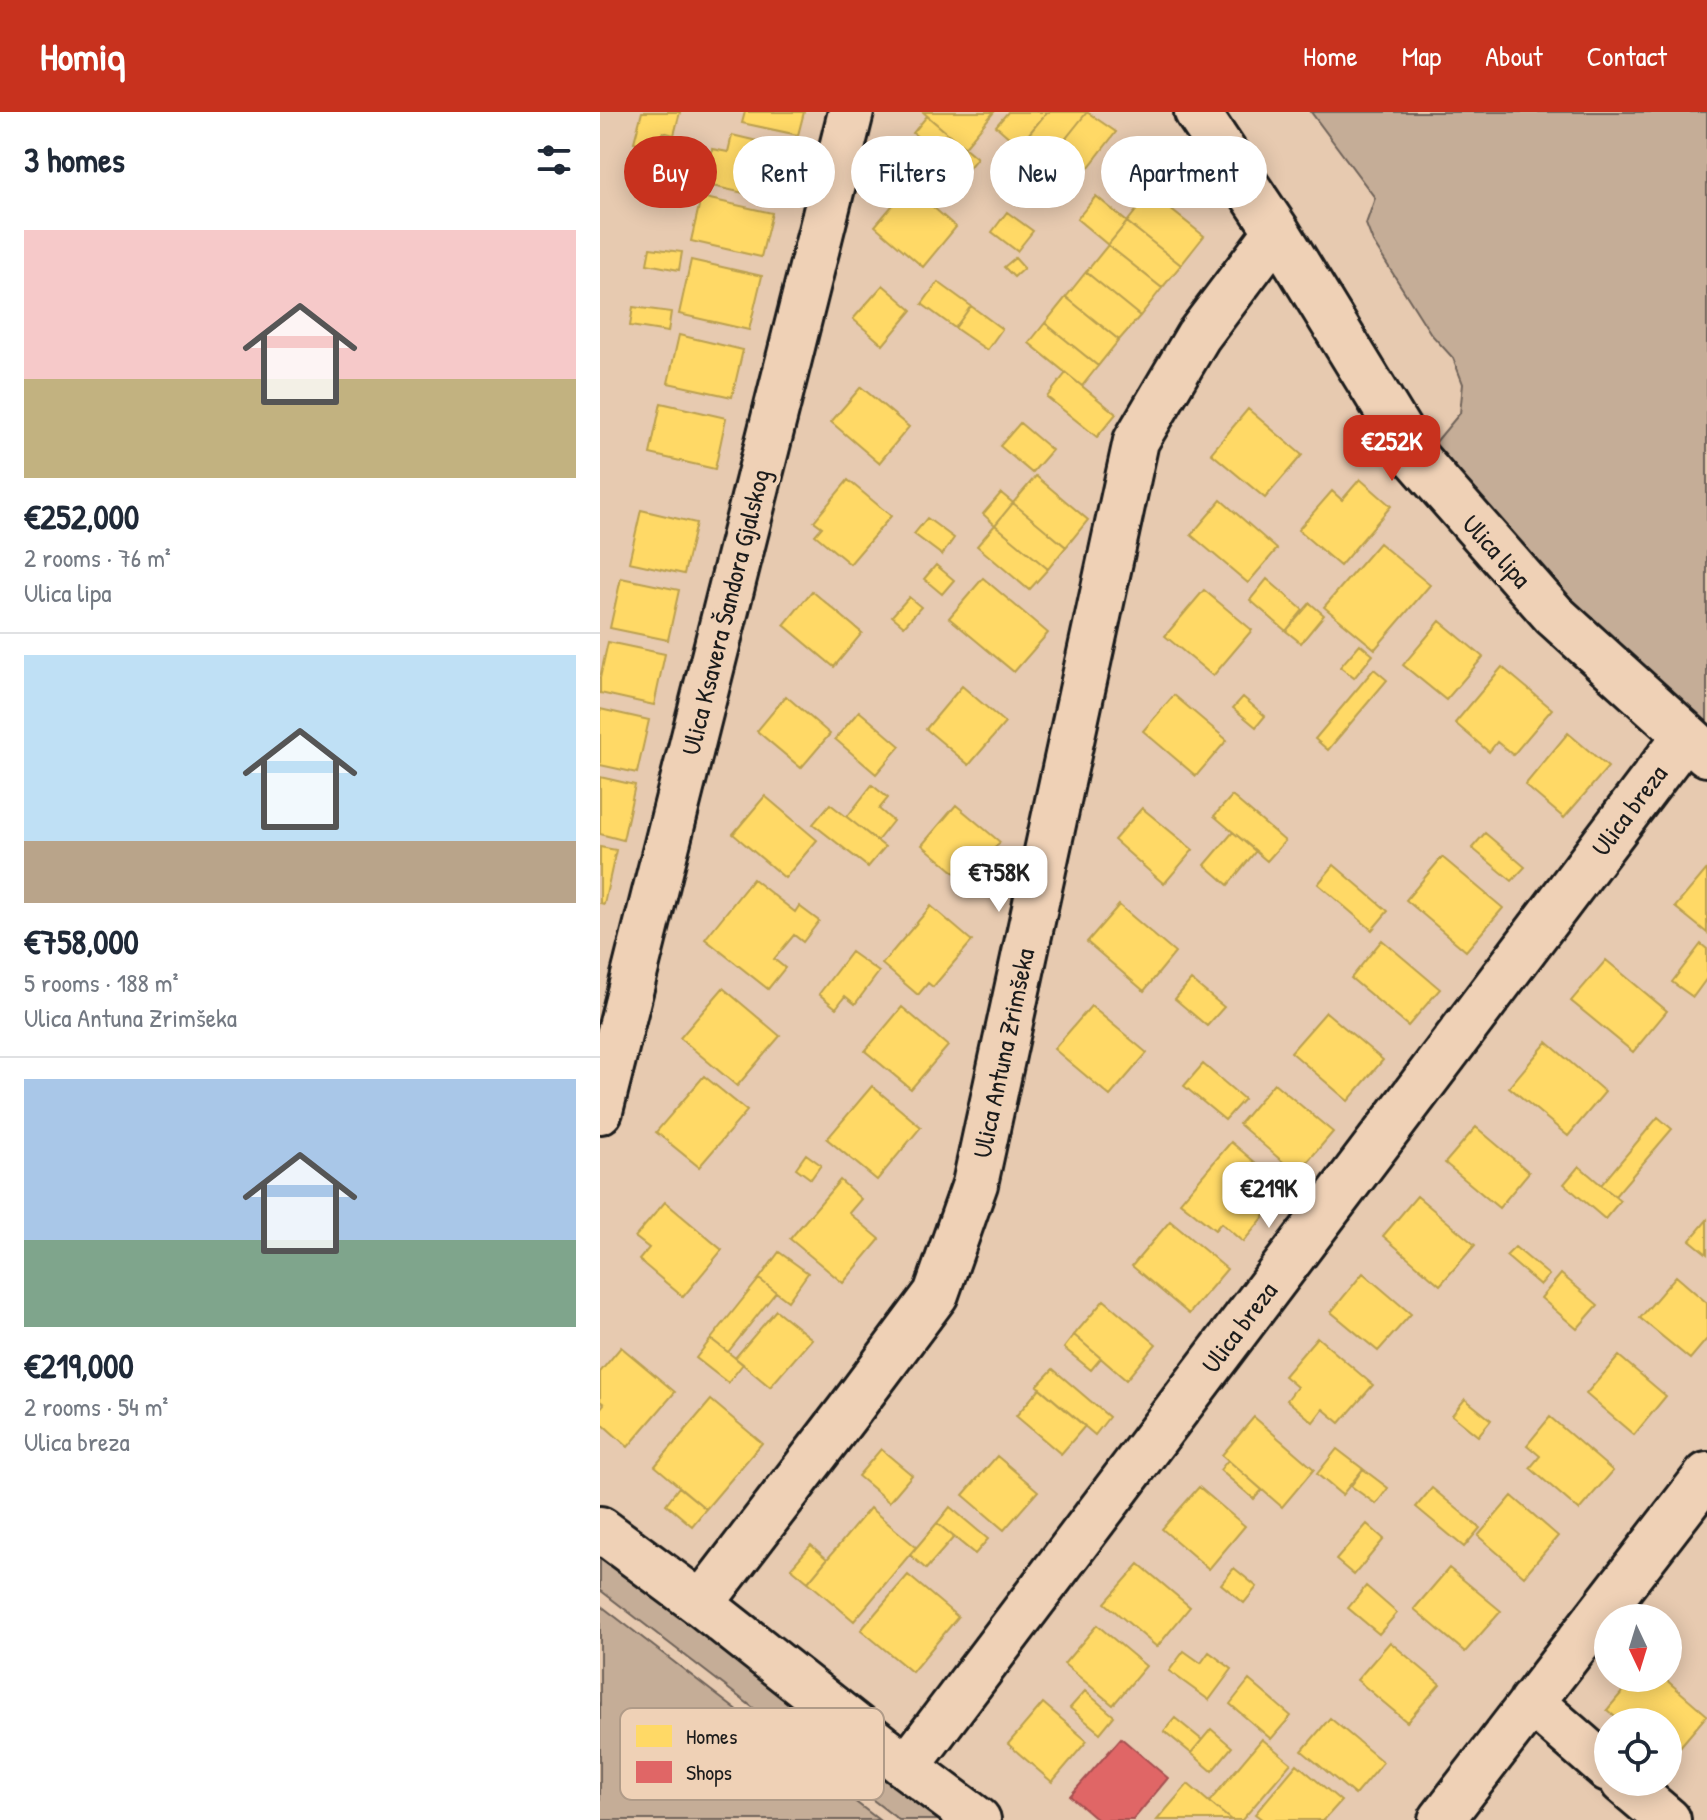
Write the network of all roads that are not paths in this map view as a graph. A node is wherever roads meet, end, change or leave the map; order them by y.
1 (851, 112) edge
2 (1197, 112) edge
3 (1277, 231) junction
4 (1696, 744) edge
5 (600, 1111) edge
6 (1707, 1475) edge
7 (600, 1529) edge
8 (701, 1604) junction
9 (1531, 1702) junction
10 (832, 1708) edge
11 (884, 1749) edge
12 (1594, 1757) edge
13 (907, 1767) junction
14 (1640, 1796) edge
15 (978, 1820) edge
16 (1441, 1820) edge
17 (1668, 1820) edge

1 - 5 street, Ulica Ksavera Šandora Gjalskog
2 - 3 street, Ulica lipa
3 - 4 street, Ulica lipa
3 - 8 street, Ulica Antuna Zrimšeka
4 - 13 street, Ulica breza
6 - 9 street
7 - 8 street
8 - 10 street
9 - 12 street
9 - 16 street
11 - 13 street
13 - 15 street
14 - 17 street

